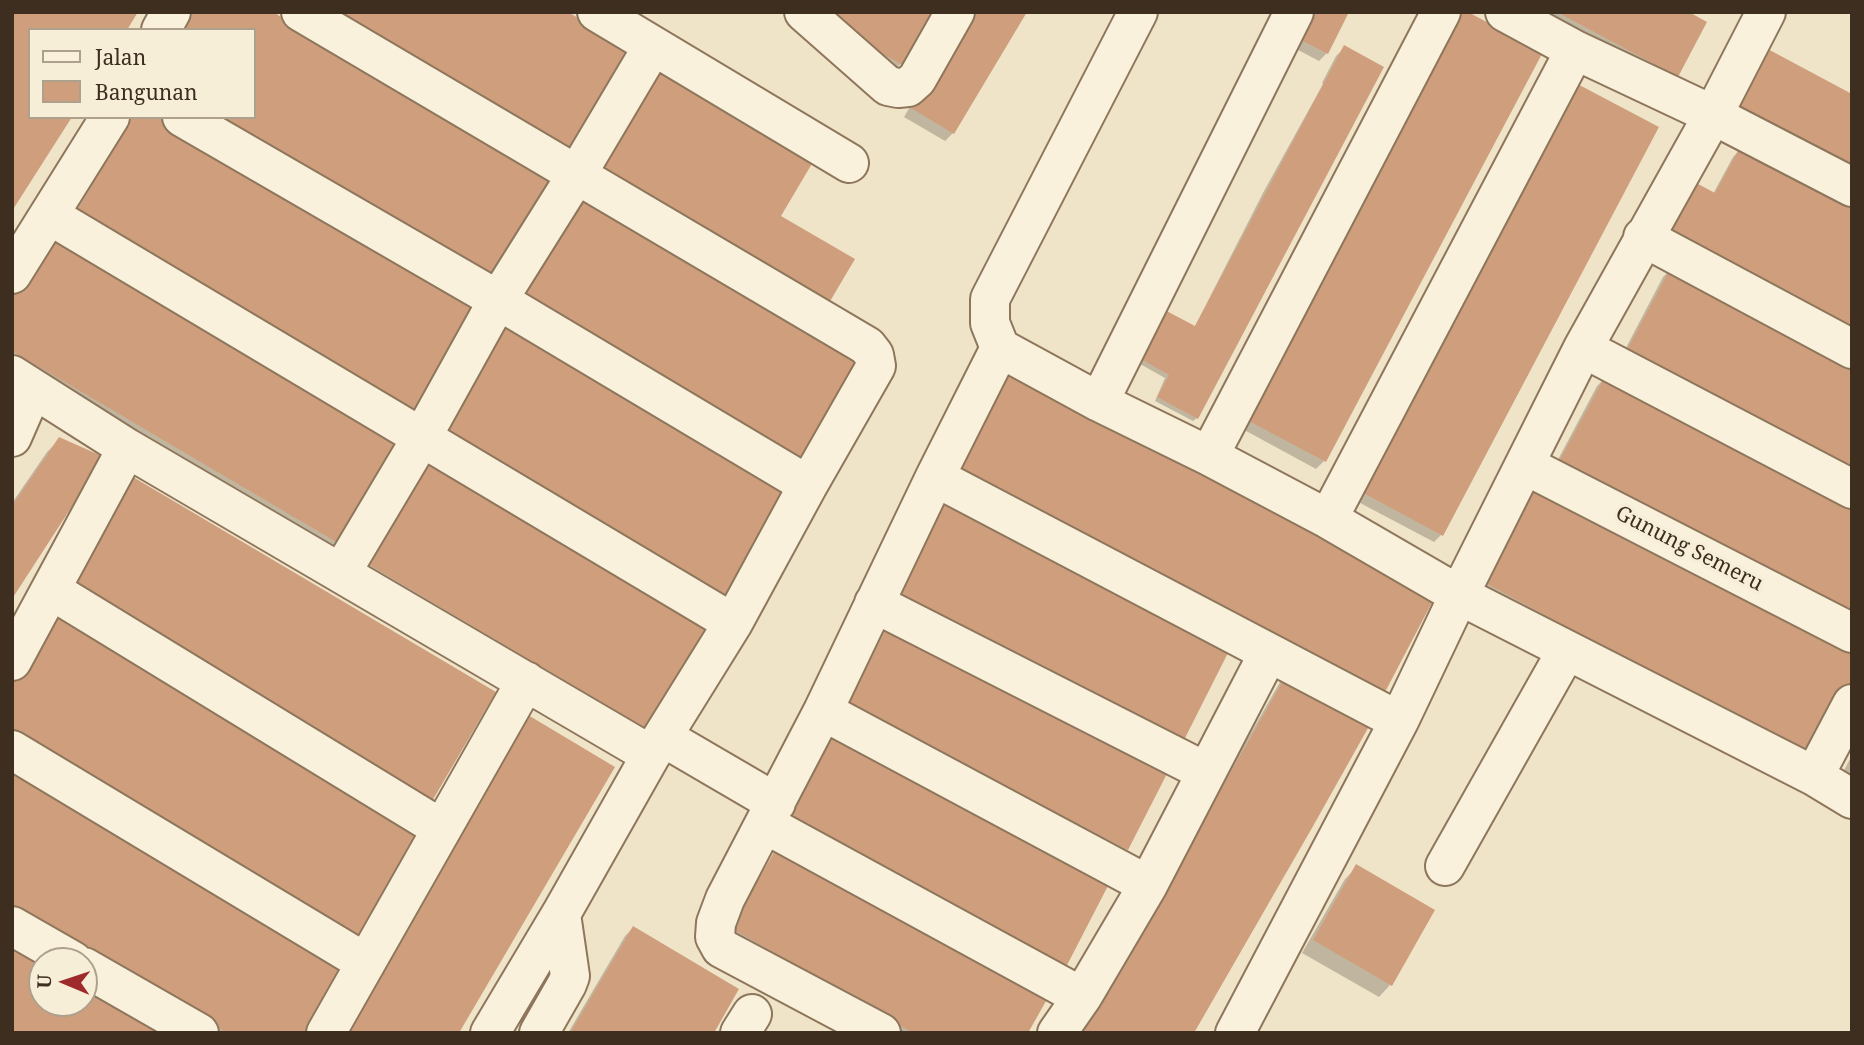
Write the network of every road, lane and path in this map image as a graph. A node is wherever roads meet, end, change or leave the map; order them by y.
1 (171, 12) edge
2 (301, 12) edge
3 (597, 12) edge
4 (955, 12) edge
5 (1138, 12) edge
6 (1294, 12) edge
7 (1441, 12) edge
8 (1504, 12) edge
9 (1766, 12) edge
10 (810, 14) edge
11 (162, 28) edge
12 (653, 46) junction
13 (1575, 50) junction
14 (1713, 115) junction
15 (109, 119) edge
16 (185, 119) edge
17 (849, 163) dead end
18 (577, 174) junction
19 (1852, 187) edge
20 (49, 215) junction
21 (1643, 237) junction
22 (12, 274) edge
23 (498, 300) junction
24 (1000, 348) junction
25 (1583, 348) junction
26 (1852, 349) edge
27 (22, 382) edge
28 (1099, 402) junction
29 (12, 437) edge
30 (422, 438) junction
31 (127, 448) junction
32 (1209, 456) junction
33 (1525, 465) junction
34 (935, 477) junction
35 (808, 485) junction
36 (1852, 489) edge
37 (1328, 519) junction
38 (341, 573) junction
39 (51, 590) junction
40 (1459, 595) junction
41 (874, 603) junction
42 (733, 623) junction
43 (1852, 633) edge
44 (1567, 650) junction
45 (1268, 654) junction
46 (12, 661) edge
47 (526, 681) junction
48 (1852, 704) edge
49 (824, 711) junction
50 (1399, 721) junction
51 (667, 747) junction
52 (12, 750) edge
53 (1206, 772) junction
54 (1814, 776) junction
55 (1852, 799) edge
56 (771, 814) junction
57 (442, 829) junction
58 (1445, 866) dead end
59 (1148, 885) junction
60 (562, 919) junction
61 (12, 926) edge
62 (49, 947) edge
63 (366, 964) junction
64 (98, 975) edge
65 (1082, 997) junction
66 (199, 1033) edge
67 (326, 1033) edge
68 (490, 1033) edge
69 (538, 1033) edge
70 (880, 1033) edge
71 (1057, 1033) edge
72 (1235, 1033) edge

1 - 11 street
2 - 18 street
3 - 12 street
4 - 10 street
5 - 24 street
6 - 28 street
7 - 32 street
8 - 13 street
9 - 14 street
12 - 17 street
12 - 18 street
13 - 14 street
13 - 37 street
14 - 19 street
14 - 21 street
15 - 20 street
16 - 23 street
18 - 23 street
18 - 35 street
20 - 22 street
20 - 30 street
21 - 25 street
21 - 26 street
23 - 30 street
23 - 35 street
24 - 28 street
24 - 34 street
25 - 33 street
25 - 36 street
27 - 29 street
27 - 31 street
28 - 32 street
30 - 38 street
30 - 42 street
31 - 38 street
31 - 39 street
32 - 37 street
33 - 40 street
33 - 43 street, Gunung Semeru
34 - 41 street
34 - 45 street
35 - 42 street
37 - 40 street
38 - 47 street
39 - 46 street
39 - 57 street
40 - 44 street
40 - 50 street
41 - 49 street
41 - 53 street
42 - 51 street
44 - 54 street
44 - 58 street
45 - 50 street
45 - 53 street
47 - 51 street
47 - 57 street
48 - 54 street
49 - 56 street
49 - 59 street
50 - 72 street
51 - 56 street
51 - 60 street
52 - 63 street
53 - 59 street
54 - 55 street
56 - 65 street
56 - 70 street
57 - 63 street
59 - 65 street
60 - 68 street
60 - 69 street
61 - 62 street
63 - 67 street
64 - 66 street
65 - 71 street

